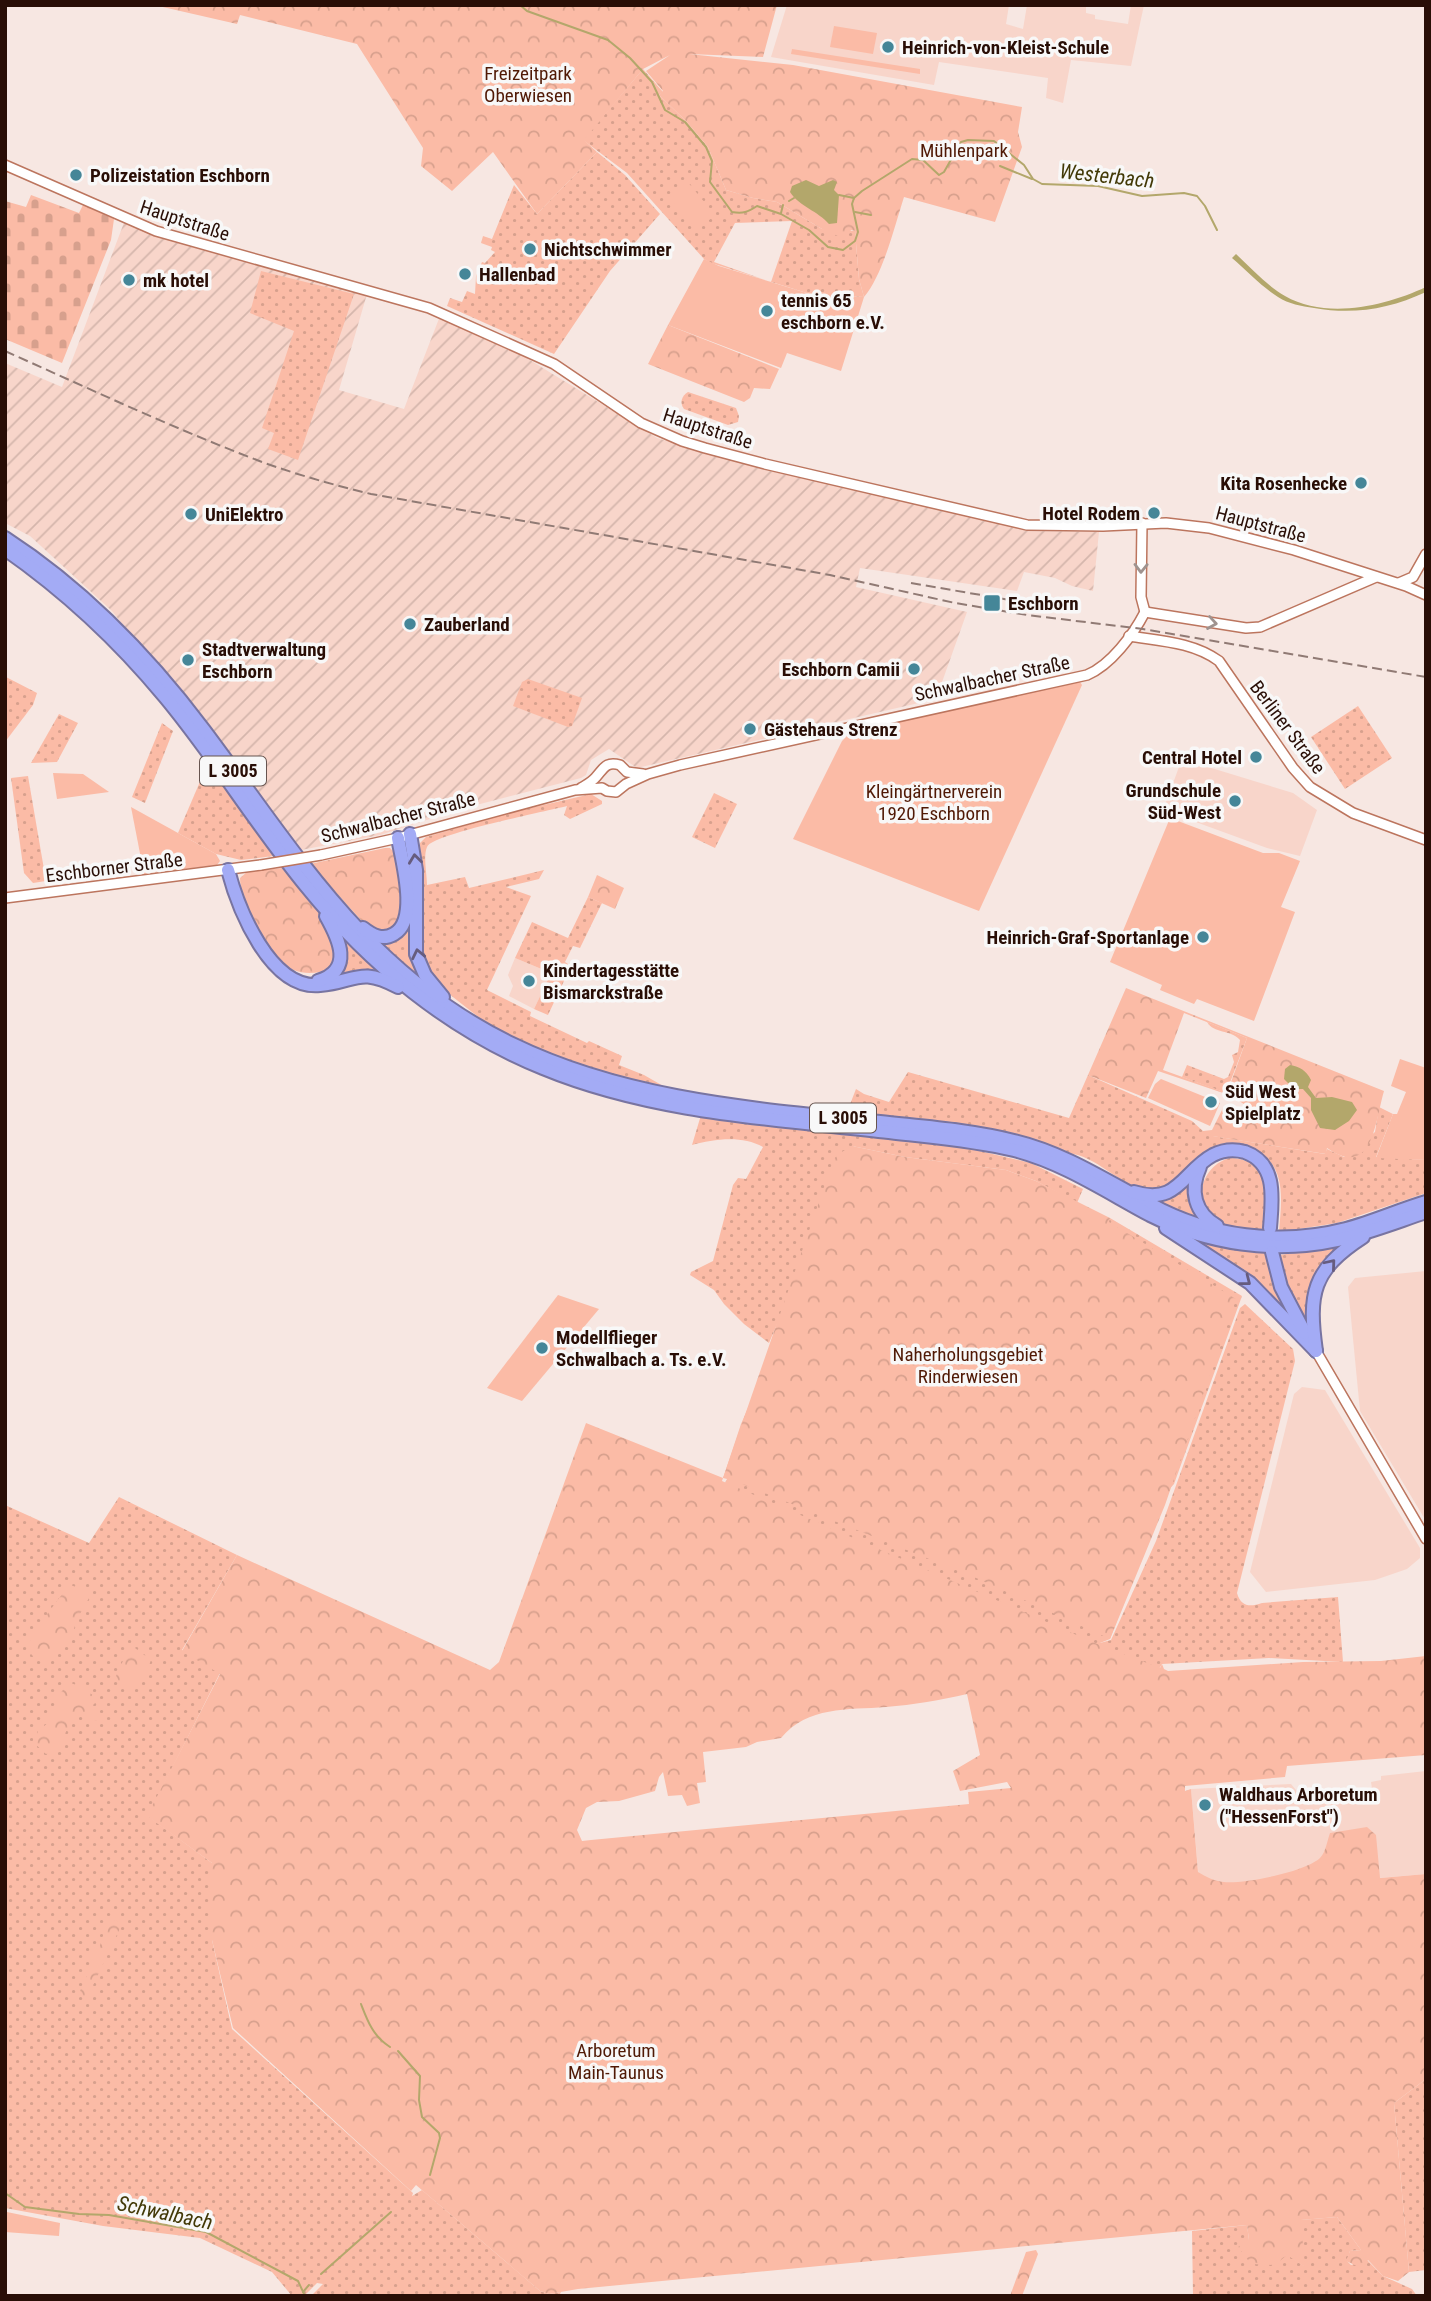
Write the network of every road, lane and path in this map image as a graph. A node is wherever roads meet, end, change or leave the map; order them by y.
1 (5, 165) edge
2 (1142, 523) junction
3 (5, 538) edge
4 (5, 549) edge
5 (1426, 554) edge
6 (1360, 572) junction
7 (1419, 572) edge
8 (1377, 577) junction
9 (1397, 583) junction
10 (1353, 586) junction
11 (1423, 594) edge
12 (1144, 612) junction
13 (1129, 636) junction
14 (627, 772) junction
15 (648, 774) junction
16 (598, 775) junction
17 (626, 784) junction
18 (602, 788) junction
19 (575, 790) junction
20 (404, 836) junction
21 (1426, 841) edge
22 (228, 870) junction
23 (306, 887) junction
24 (5, 898) edge
25 (341, 911) junction
26 (297, 980) junction
27 (423, 1000) junction
28 (454, 1010) junction
29 (1202, 1164) junction
30 (1122, 1188) junction
31 (1426, 1202) edge
32 (1140, 1209) junction
33 (1426, 1212) edge
34 (1270, 1228) dead end
35 (1375, 1229) junction
36 (1230, 1233) junction
37 (1272, 1252) dead end
38 (1315, 1351) junction
39 (1424, 1539) edge

1 - 2 street, Hauptstraße
2 - 6 street, Hauptstraße
2 -> 12 street
3 - 25 highway, L 3005
4 - 23 highway, L 3005
5 - 7 street
6 - 8 street, Hauptstraße
6 - 10 street
7 - 9 street
7 - 11 street, Hauptstraße
8 - 9 street, Hauptstraße
8 - 10 street
9 - 11 street, Hauptstraße
12 -> 10 street
12 - 13 street, Schwalbacher Straße
13 - 15 street, Schwalbacher Straße
13 - 21 street, Berliner Straße
14 - 15 street, Schwalbacher Straße
14 - 16 street, Schwalbacher Straße
14 - 17 street
15 - 17 street, Schwalbacher Straße
16 - 18 street
16 - 19 street, Schwalbacher Straße
17 - 18 street, Schwalbacher Straße
18 - 19 street, Schwalbacher Straße
19 - 20 street, Schwalbacher Straße
20 - 22 street, Schwalbacher Straße, bridge
20 - 25 highway
28 -> 20 highway
22 - 24 street, Eschborner Straße
22 - 26 highway
23 - 26 highway
23 - 27 highway, L 3005
25 - 28 highway, L 3005
26 - 27 highway
27 - 32 highway, L 3005
28 - 30 highway, L 3005
29 - 30 highway
29 - 34 highway
29 - 36 highway
30 - 36 highway, L 3005
31 - 36 highway, L 3005
32 - 35 highway, L 3005
32 -> 38 highway
33 - 35 highway, L 3005
38 -> 35 highway
37 - 38 highway
38 - 39 street

